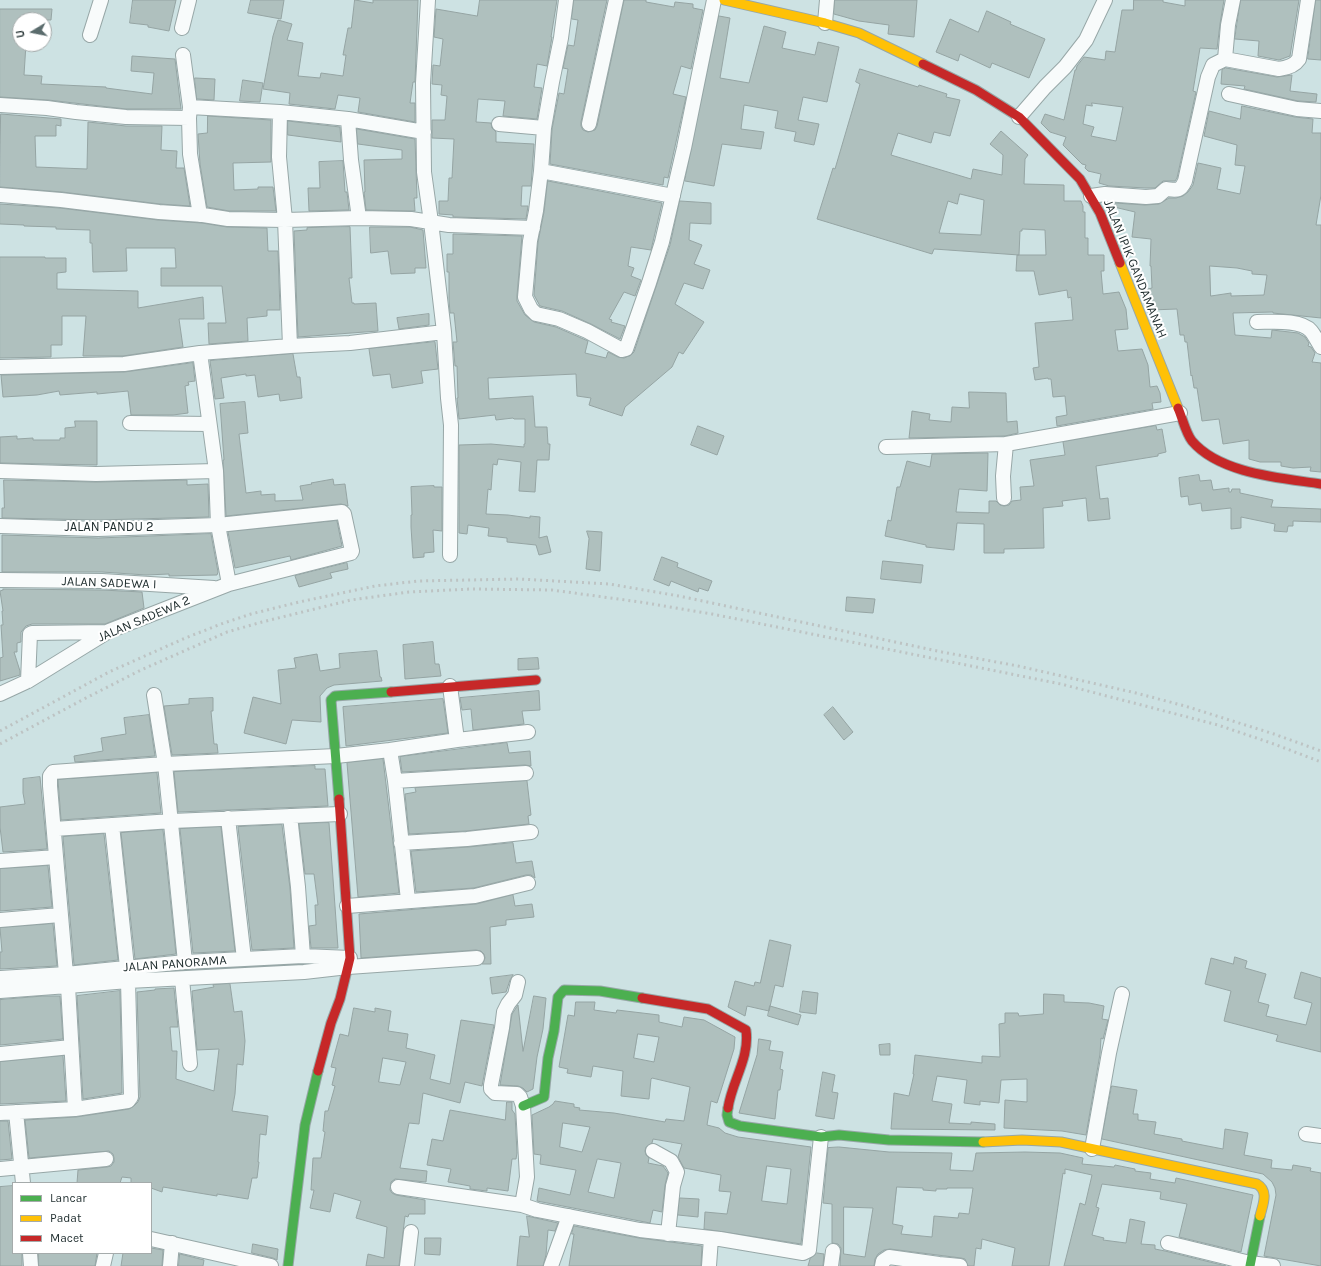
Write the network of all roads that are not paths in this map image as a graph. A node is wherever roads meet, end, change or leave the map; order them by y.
1 (101, 0) edge
2 (189, 0) edge
3 (428, 0) edge
4 (566, 0) edge
5 (616, 0) edge
6 (714, 0) edge
7 (724, 0) edge
8 (827, 0) edge
9 (1105, 0) edge
10 (1233, 0) edge
11 (1308, 0) edge
12 (825, 23) junction
13 (182, 28) dead end
14 (90, 35) dead end
15 (184, 55) dead end
16 (1225, 59) junction
17 (1229, 94) dead end
18 (0, 105) edge
19 (1321, 111) edge
20 (189, 112) junction
21 (280, 112) junction
22 (1019, 117) junction
23 (348, 119) junction
24 (499, 124) dead end
25 (589, 124) dead end
26 (544, 128) junction
27 (424, 132) junction
28 (541, 171) junction
29 (0, 194) edge
30 (673, 196) junction
31 (1091, 196) junction
32 (200, 215) junction
33 (359, 218) junction
34 (285, 220) junction
35 (432, 222) junction
36 (532, 228) junction
37 (1257, 322) dead end
38 (444, 332) junction
39 (290, 346) junction
40 (1321, 347) edge
41 (200, 353) junction
42 (0, 367) edge
43 (1180, 413) junction
44 (130, 423) dead end
45 (209, 424) junction
46 (1006, 444) junction
47 (886, 446) dead end
48 (0, 471) edge
49 (216, 471) junction
50 (1321, 484) edge
51 (1004, 498) dead end
52 (218, 525) junction
53 (0, 526) edge
54 (450, 555) dead end
55 (0, 580) edge
56 (224, 586) junction
57 (110, 632) junction
58 (28, 680) junction
59 (536, 680) dead end
60 (450, 686) junction
61 (0, 694) edge
62 (154, 695) dead end
63 (528, 732) dead end
64 (457, 740) junction
65 (390, 750) junction
66 (336, 756) junction
67 (165, 764) junction
68 (526, 773) dead end
69 (395, 781) junction
70 (340, 814) junction
71 (290, 816) junction
72 (228, 818) junction
73 (172, 821) junction
74 (112, 825) junction
75 (54, 829) junction
76 (531, 832) dead end
77 (402, 843) junction
78 (56, 856) junction
79 (0, 861) edge
80 (528, 883) dead end
81 (408, 900) junction
82 (347, 906) junction
83 (60, 915) junction
84 (0, 920) edge
85 (303, 956) junction
86 (477, 958) dead end
87 (244, 959) junction
88 (185, 962) junction
89 (349, 963) junction
90 (127, 974) junction
91 (0, 978) edge
92 (182, 979) junction
93 (67, 980) junction
94 (518, 982) dead end
95 (0, 991) edge
96 (1122, 994) dead end
97 (71, 1048) junction
98 (0, 1054) edge
99 (190, 1064) dead end
100 (523, 1106) junction
101 (75, 1109) junction
102 (16, 1112) junction
103 (0, 1113) edge
104 (1306, 1134) dead end
105 (1321, 1136) edge
106 (821, 1137) junction
107 (1092, 1149) junction
108 (653, 1152) dead end
109 (106, 1159) dead end
110 (22, 1168) junction
111 (0, 1169) edge
112 (23, 1182) edge
113 (398, 1187) dead end
114 (522, 1205) junction
115 (569, 1216) junction
116 (411, 1232) dead end
117 (668, 1234) junction
118 (711, 1238) junction
119 (152, 1240) edge
120 (172, 1243) junction
121 (1168, 1243) dead end
122 (832, 1251) dead end
123 (30, 1254) edge
124 (106, 1254) edge
125 (1250, 1264) edge
126 (31, 1266) edge
127 (103, 1266) edge
128 (170, 1266) edge
129 (271, 1266) edge
130 (288, 1266) edge
131 (407, 1266) edge
132 (550, 1266) edge
133 (709, 1266) edge
134 (832, 1266) edge
135 (882, 1266) edge
136 (960, 1266) edge
137 (1273, 1266) edge

1 - 14 street
2 - 13 street
3 - 27 street
4 - 26 street
5 - 25 street
6 - 30 street
7 - 12 street, JALAN IPIK GANDAMANAH
8 - 12 street
9 - 22 street
10 - 16 street
11 - 16 street
12 - 22 street, JALAN IPIK GANDAMANAH
15 - 20 street
16 - 31 street
17 - 19 street
18 - 20 street
20 - 21 street
20 - 32 street
21 - 23 street
21 - 34 street
22 - 31 street, JALAN IPIK GANDAMANAH
23 - 27 street
23 - 33 street
24 - 26 street
26 - 28 street
27 - 35 street
28 - 30 street
28 - 36 street
29 - 32 street
30 - 36 street
31 - 43 street, JALAN IPIK GANDAMANAH
32 - 34 street
33 - 34 street
33 - 35 street
34 - 39 street
35 - 36 street
35 - 38 street
37 - 40 street
38 - 39 street
38 - 54 street
39 - 41 street
41 - 42 street
41 - 45 street
43 - 46 street
43 - 50 street, JALAN IPIK GANDAMANAH
44 - 45 street
45 - 49 street
46 - 47 street
46 - 51 street
48 - 49 street
49 - 52 street
52 - 53 street, JALAN PANDU 2
52 - 56 street
52 - 56 street, JALAN PANDU 2
55 - 56 street, JALAN SADEWA I
56 - 57 street, JALAN SADEWA 2
57 - 58 street, JALAN SADEWA 2
57 - 58 street
58 - 61 street, JALAN SADEWA 2
59 - 60 street
60 - 64 street
60 - 66 street
62 - 67 street
63 - 64 street
64 - 65 street
65 - 66 street
65 - 69 street
66 - 67 street
66 - 70 street
67 - 73 street
67 - 75 street
68 - 69 street
69 - 77 street
70 - 71 street
70 - 82 street
71 - 72 street
71 - 85 street
72 - 73 street
72 - 87 street
73 - 74 street
73 - 88 street
74 - 75 street
74 - 90 street
75 - 78 street
76 - 77 street
77 - 81 street
78 - 79 street
78 - 83 street
80 - 81 street
81 - 82 street
82 - 89 street
83 - 84 street
83 - 93 street
85 - 87 street, JALAN PANORAMA
85 - 89 street, JALAN PANORAMA
86 - 89 street
87 - 88 street, JALAN PANORAMA
88 - 90 street, JALAN PANORAMA
89 - 92 street
89 - 130 street
90 - 92 street
90 - 93 street
90 - 101 street
91 - 93 street
92 - 99 street
93 - 95 street
93 - 97 street
94 - 100 street
96 - 107 street
97 - 98 street
97 - 101 street
100 - 106 street
100 - 114 street
101 - 102 street
102 - 103 street
102 - 110 street
104 - 105 street
106 - 107 street
106 - 118 street
107 - 125 street
108 - 117 street
109 - 110 street
110 - 111 street
110 - 112 street
113 - 114 street
114 - 115 street
115 - 117 street
115 - 132 street
116 - 131 street
117 - 118 street
118 - 133 street
119 - 120 street
120 - 128 street
120 - 129 street
121 - 125 street
122 - 134 street
123 - 126 street
124 - 127 street
125 - 137 street
135 - 136 street

